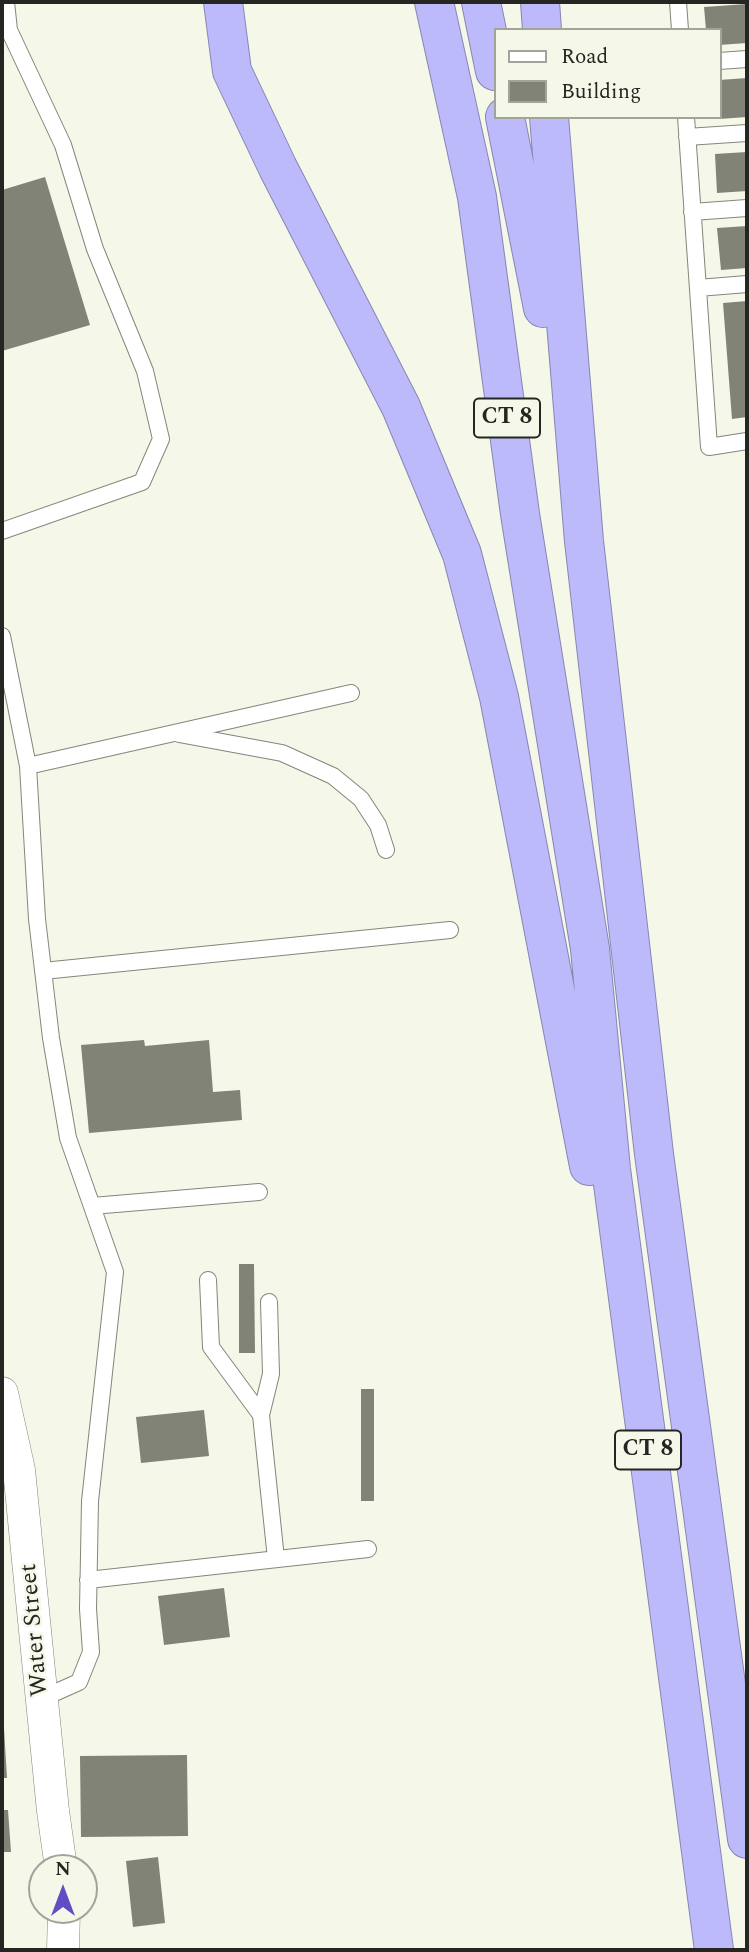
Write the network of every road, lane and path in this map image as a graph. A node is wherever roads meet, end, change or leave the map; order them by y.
1 (6, 2) edge
2 (223, 2) edge
3 (434, 2) edge
4 (481, 2) edge
5 (540, 2) edge
6 (678, 2) edge
7 (542, 28) edge
8 (680, 28) edge
9 (747, 59) edge
10 (721, 61) edge
11 (494, 66) edge
12 (505, 119) edge
13 (549, 119) edge
14 (686, 119) edge
15 (747, 133) edge
16 (687, 137) junction
17 (747, 208) edge
18 (692, 212) junction
19 (747, 284) edge
20 (698, 288) junction
21 (747, 441) edge
22 (2, 531) edge
23 (584, 541) junction
24 (2, 636) edge
25 (351, 692) dead end
26 (173, 733) junction
27 (28, 766) junction
28 (386, 850) dead end
29 (450, 930) dead end
30 (43, 971) junction
31 (259, 1192) dead end
32 (92, 1206) junction
33 (208, 1280) dead end
34 (269, 1302) dead end
35 (2, 1393) edge
36 (261, 1415) junction
37 (697, 1472) junction
38 (657, 1523) junction
39 (368, 1549) dead end
40 (276, 1559) junction
41 (88, 1580) junction
42 (43, 1698) junction
43 (747, 1742) edge
44 (747, 1839) edge
45 (60, 1854) edge
46 (64, 1924) edge
47 (63, 1950) edge
48 (715, 1950) edge

1 - 22 lane
2 - 38 highway
3 - 38 highway, CT 8
4 - 11 highway
5 - 7 highway
6 - 8 lane
9 - 10 lane
12 - 23 highway, CT 8
13 - 23 highway
14 - 16 lane
15 - 16 lane
16 - 18 lane
17 - 18 lane
18 - 20 lane
19 - 20 lane
20 - 21 lane
23 - 37 highway, CT 8
24 - 27 lane
25 - 26 lane
26 - 27 lane
26 - 28 lane
27 - 30 lane
29 - 30 lane
30 - 32 lane
31 - 32 lane
32 - 41 lane
33 - 36 lane
34 - 36 lane
35 - 42 street, Water Street
36 - 40 lane
37 - 43 highway
37 - 44 highway, CT 8
38 - 48 highway, CT 8
39 - 40 lane
40 - 41 lane
41 - 42 lane
42 - 45 street, Water Street
46 - 47 street

